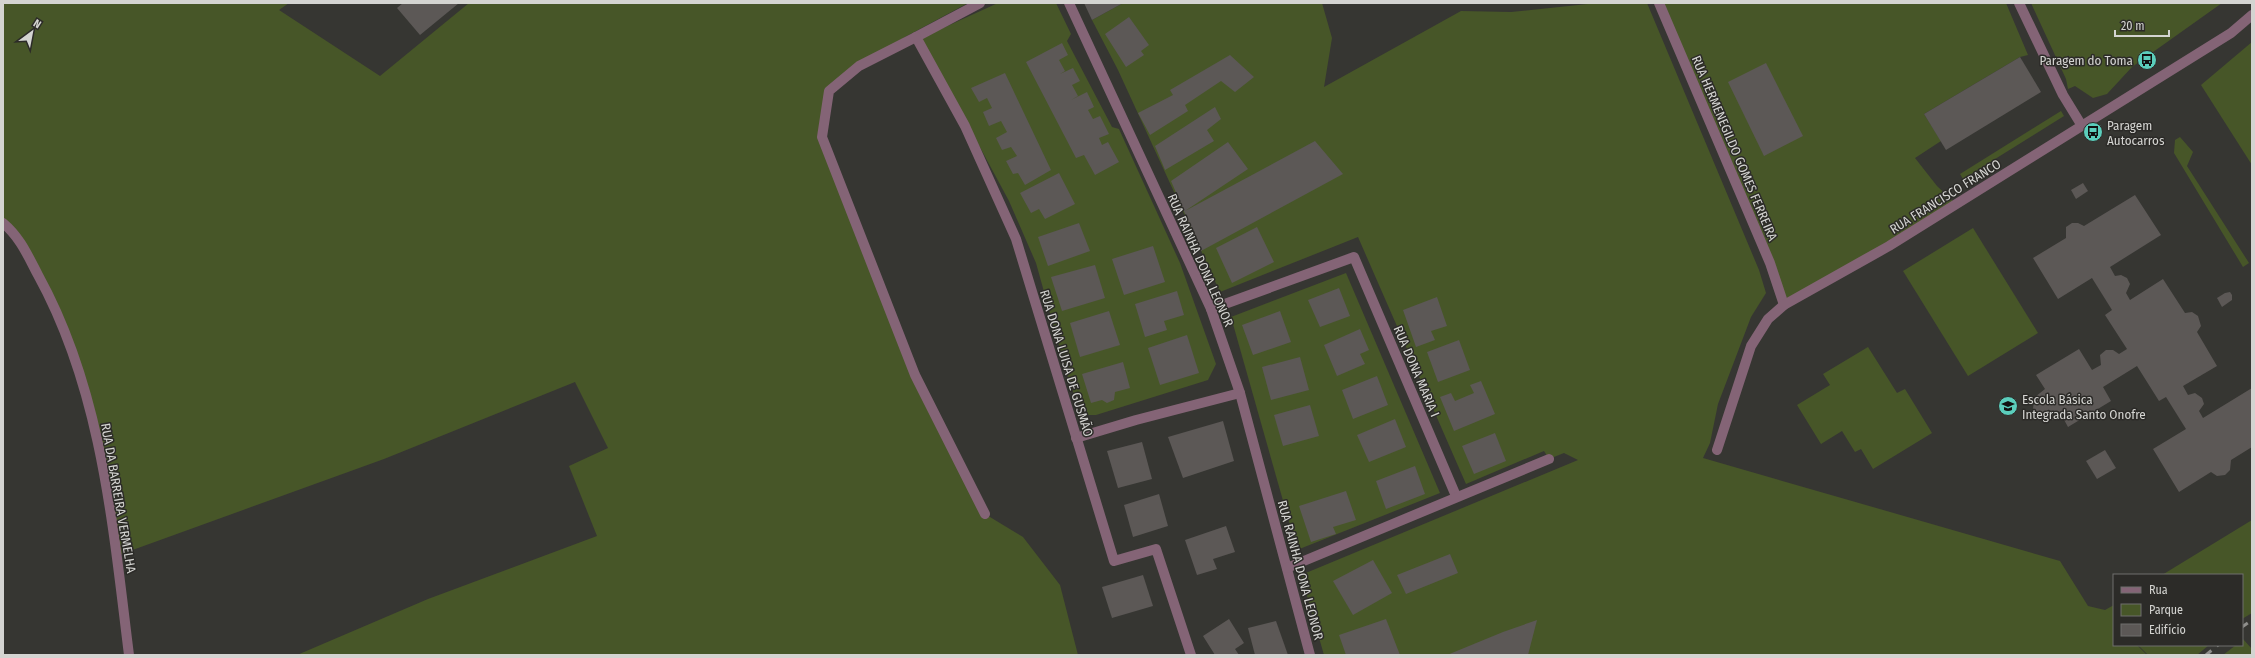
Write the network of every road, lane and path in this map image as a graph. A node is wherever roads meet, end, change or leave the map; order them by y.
1 (980, 3) edge
2 (1069, 3) edge
3 (1659, 3) edge
4 (2019, 3) edge
5 (2252, 15) edge
6 (916, 37) junction
7 (2082, 126) junction
8 (3, 223) edge
9 (1784, 304) junction
10 (1211, 309) junction
11 (1240, 392) junction
12 (1076, 438) junction
13 (1717, 450) dead end
14 (1549, 459) dead end
15 (1456, 496) junction
16 (984, 514) dead end
17 (1287, 568) junction
18 (129, 655) edge
19 (1191, 655) edge
20 (1310, 655) edge

1 - 6 street
2 - 10 street, RUA RAINHA DONA LEONOR
3 - 9 street, RUA HERMENEGILDO GOMES FERREIRA
4 - 7 street
5 - 7 street, RUA FRANCISCO FRANCO
6 - 12 street, RUA DONA LUISA DE GUSMÃO
6 - 16 street
7 - 9 street, RUA FRANCISCO FRANCO
8 - 18 street, RUA DA BARREIRA VERMELHA
9 - 13 street, RUA FRANCISCO FRANCO
10 - 11 street, RUA RAINHA DONA LEONOR
10 - 15 street, RUA DONA MARIA I
11 - 12 street
11 - 17 street, RUA RAINHA DONA LEONOR
12 - 19 street, RUA DONA LUISA DE GUSMÃO
14 - 15 street
15 - 17 street
17 - 20 street, RUA RAINHA DONA LEONOR

